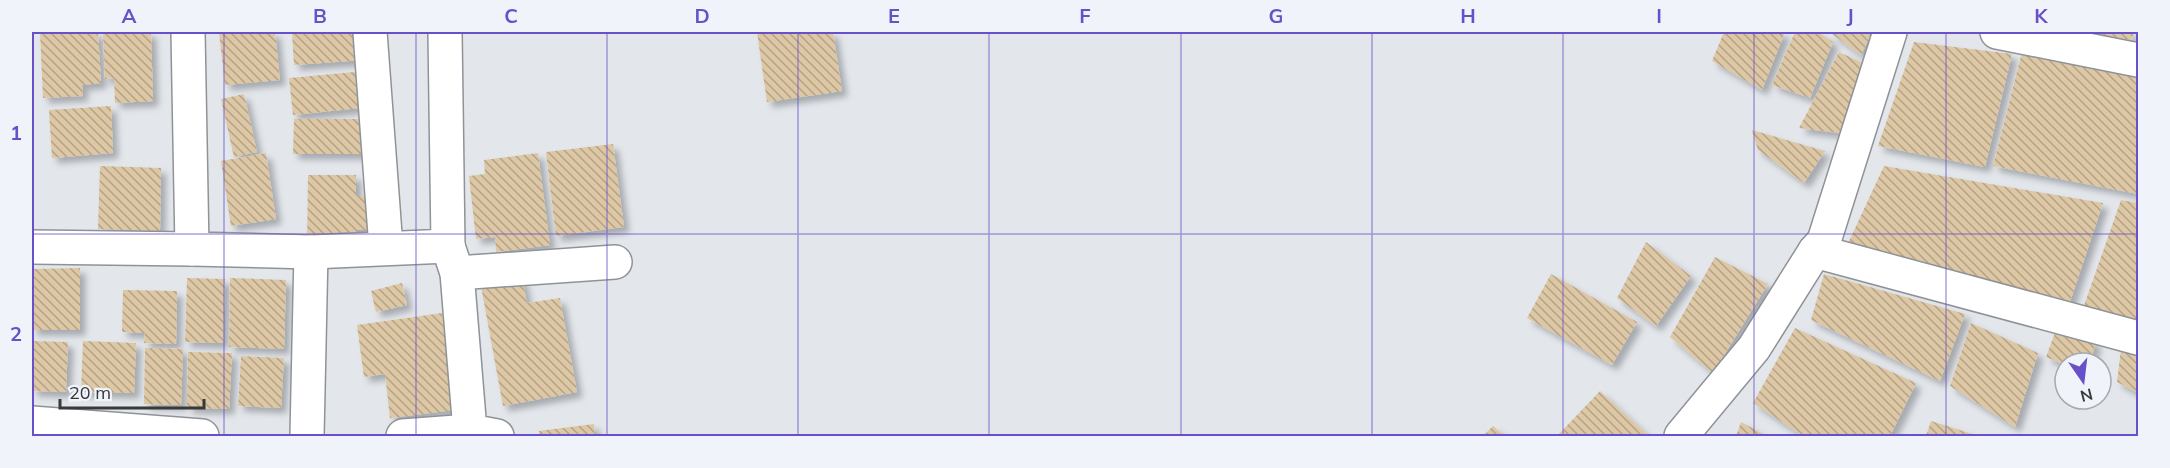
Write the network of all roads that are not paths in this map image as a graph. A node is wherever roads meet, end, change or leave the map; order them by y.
1 (188, 32) edge
2 (370, 32) edge
3 (445, 32) edge
4 (1890, 32) edge
5 (1997, 32) edge
6 (2139, 60) edge
7 (32, 247) edge
8 (386, 248) junction
9 (192, 249) junction
10 (1815, 251) junction
11 (311, 252) junction
12 (453, 260) junction
13 (615, 262) dead end
14 (2139, 338) edge
15 (32, 423) edge
16 (484, 434) edge
17 (202, 436) edge
18 (307, 436) edge
19 (403, 436) edge
20 (1681, 436) edge

1 - 9 street
2 - 8 street
3 - 12 street
4 - 10 street
5 - 6 street
7 - 9 street
8 - 11 street
8 - 12 street
9 - 11 street
10 - 14 street
10 - 20 street
11 - 18 street
12 - 13 street
12 - 16 street
15 - 17 street
16 - 19 street

